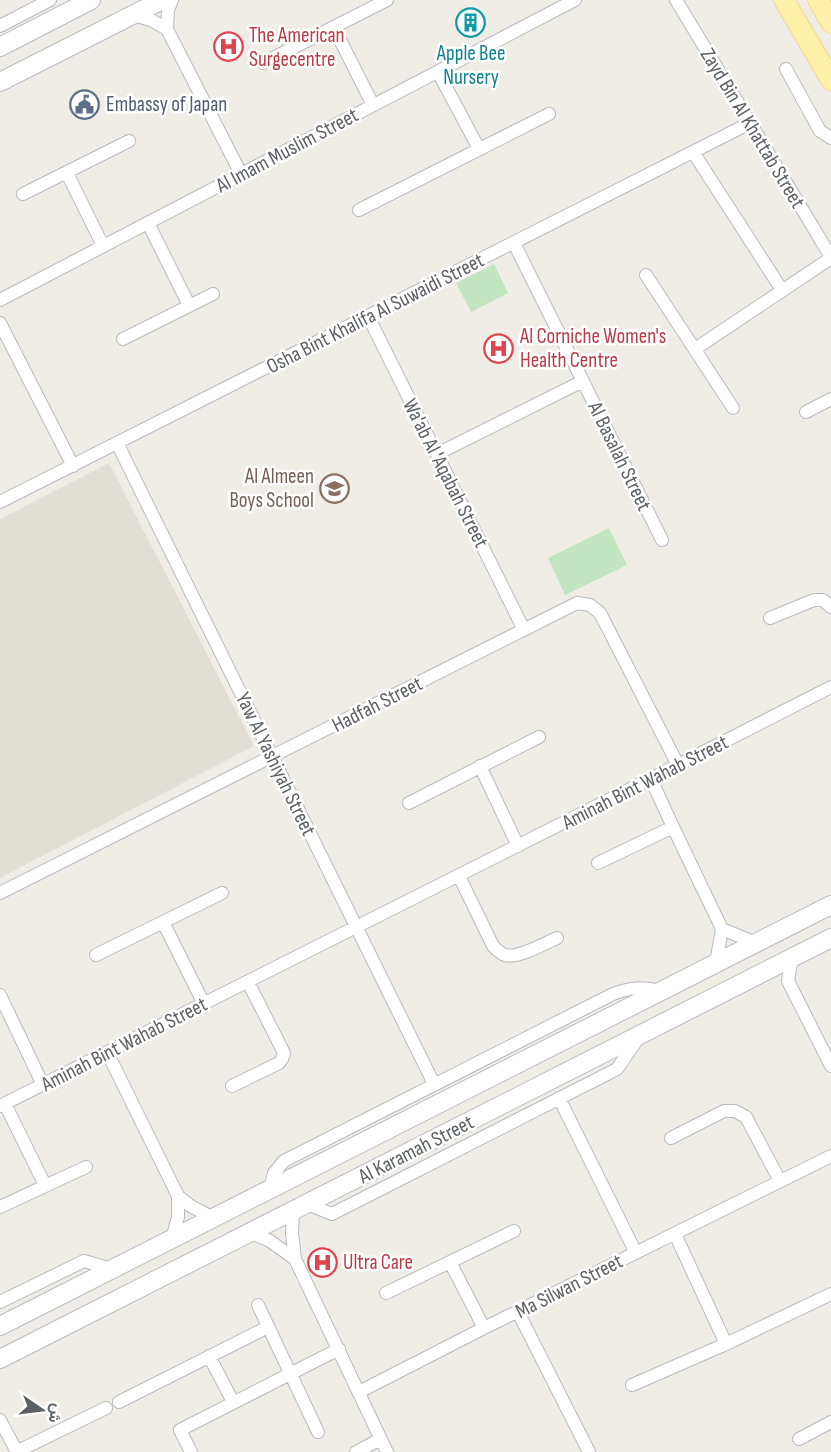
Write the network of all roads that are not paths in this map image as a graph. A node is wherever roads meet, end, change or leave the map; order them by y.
1 (50, 0) edge
2 (91, 0) edge
3 (162, 0) edge
4 (172, 0) edge
5 (387, 0) edge
6 (575, 0) edge
7 (675, 0) edge
8 (784, 0) edge
9 (818, 0) edge
10 (133, 15) junction
11 (831, 23) edge
12 (0, 26) edge
13 (334, 28) junction
14 (167, 29) junction
15 (0, 47) edge
16 (263, 63) dead end
17 (786, 69) dead end
18 (438, 72) junction
19 (831, 80) edge
20 (0, 82) edge
21 (373, 105) junction
22 (549, 114) dead end
23 (750, 123) junction
24 (831, 138) edge
25 (129, 141) dead end
26 (479, 149) junction
27 (693, 152) junction
28 (67, 173) junction
29 (241, 174) junction
30 (23, 194) dead end
31 (359, 210) dead end
32 (148, 223) junction
33 (514, 243) junction
34 (103, 246) junction
35 (831, 257) edge
36 (646, 275) dead end
37 (783, 290) junction
38 (213, 294) dead end
39 (0, 300) edge
40 (189, 305) junction
41 (368, 316) junction
42 (0, 323) edge
43 (123, 339) dead end
44 (695, 349) junction
45 (583, 381) junction
46 (831, 399) edge
47 (734, 408) dead end
48 (806, 412) dead end
49 (117, 443) junction
50 (437, 454) junction
51 (73, 466) junction
52 (0, 502) edge
53 (662, 540) dead end
54 (831, 607) edge
55 (770, 618) dead end
56 (524, 630) junction
57 (831, 687) edge
58 (539, 737) dead end
59 (272, 757) junction
60 (678, 765) junction
61 (480, 766) junction
62 (651, 779) junction
63 (409, 802) dead end
64 (673, 828) junction
65 (518, 846) junction
66 (598, 863) dead end
67 (459, 876) junction
68 (0, 893) edge
69 (222, 893) dead end
70 (831, 905) edge
71 (163, 922) junction
72 (357, 927) junction
73 (722, 929) junction
74 (557, 938) dead end
75 (831, 938) edge
76 (756, 943) junction
77 (96, 955) dead end
78 (792, 958) junction
79 (716, 963) junction
80 (764, 973) junction
81 (789, 981) junction
82 (248, 982) junction
83 (660, 991) junction
84 (0, 995) edge
85 (204, 1004) junction
86 (641, 1034) junction
87 (107, 1052) junction
88 (831, 1066) edge
89 (434, 1084) junction
90 (43, 1085) junction
91 (232, 1086) dead end
92 (559, 1098) junction
93 (2, 1105) edge
94 (671, 1138) dead end
95 (831, 1156) edge
96 (86, 1167) dead end
97 (780, 1181) junction
98 (45, 1185) junction
99 (270, 1189) junction
100 (178, 1196) junction
101 (0, 1207) edge
102 (300, 1207) junction
103 (213, 1218) junction
104 (514, 1231) dead end
105 (250, 1232) junction
106 (675, 1234) junction
107 (172, 1239) junction
108 (636, 1253) junction
109 (295, 1259) junction
110 (450, 1262) junction
111 (112, 1269) junction
112 (386, 1293) dead end
113 (831, 1294) edge
114 (0, 1302) edge
115 (258, 1305) dead end
116 (518, 1312) junction
117 (0, 1326) edge
118 (268, 1327) junction
119 (484, 1328) junction
120 (726, 1344) junction
121 (339, 1349) junction
122 (209, 1356) junction
123 (0, 1359) edge
124 (291, 1373) junction
125 (632, 1385) dead end
126 (359, 1392) junction
127 (119, 1402) dead end
128 (233, 1402) junction
129 (106, 1408) dead end
130 (0, 1420) edge
131 (831, 1422) edge
132 (318, 1432) dead end
133 (381, 1439) junction
134 (799, 1439) dead end
135 (16, 1452) edge
136 (191, 1452) edge
137 (356, 1452) edge
138 (387, 1452) edge
139 (589, 1452) edge

1 - 12 street
2 - 15 main road
3 - 10 main road
4 - 14 street
5 - 13 street
6 - 18 street, Al Imam Muslim Street
7 - 23 street, Zayd Bin Al Khattab Street
8 - 19 main road
9 - 11 main road
10 - 14 street
10 - 20 main road
13 - 16 street
13 - 21 street
14 - 29 street
17 - 24 street
18 - 21 street, Al Imam Muslim Street
18 - 26 street
21 - 29 street, Al Imam Muslim Street
22 - 26 street
23 - 27 street, Osha Bint Khalifa Al Suwaidi Street
23 - 35 street, Zayd Bin Al Khattab Street
25 - 28 street
26 - 31 street
27 - 33 street, Osha Bint Khalifa Al Suwaidi Street
27 - 37 street
28 - 30 street
28 - 34 street
29 - 32 street, Al Imam Muslim Street
32 - 34 street, Al Imam Muslim Street
32 - 40 street
33 - 41 street, Osha Bint Khalifa Al Suwaidi Street
33 - 45 street, Al Basalah Street
34 - 39 street, Al Imam Muslim Street
35 - 37 street
36 - 44 street
37 - 44 street
38 - 40 street
40 - 43 street
41 - 49 street, Osha Bint Khalifa Al Suwaidi Street
41 - 50 street, Wa'ab Al 'Aqabah Street
42 - 51 street
44 - 47 street
45 - 50 street
45 - 53 street, Al Basalah Street
46 - 48 street
49 - 51 street, Osha Bint Khalifa Al Suwaidi Street
49 - 59 street, Yaw Al Yashiyah Street
50 - 56 street, Wa'ab Al 'Aqabah Street
51 - 52 street, Osha Bint Khalifa Al Suwaidi Street
54 - 55 street
56 - 59 street, Hadfah Street
56 - 60 street, Hadfah Street
57 - 60 street, Aminah Bint Wahab Street
58 - 61 street
59 - 68 street, Hadfah Street
59 - 72 street, Yaw Al Yashiyah Street
60 - 62 street, Aminah Bint Wahab Street
61 - 63 street
61 - 65 street
62 - 64 street
62 - 65 street, Aminah Bint Wahab Street
64 - 66 street
64 - 73 street
65 - 67 street, Aminah Bint Wahab Street
67 - 72 street, Aminah Bint Wahab Street
67 - 74 street
69 - 71 street
70 - 76 main road, Al Karamah Street
71 - 77 street
71 - 85 street
72 - 82 street, Aminah Bint Wahab Street
72 - 89 street, Yaw Al Yashiyah Street
73 - 76 street
73 - 79 street
75 - 78 main road, Al Karamah Street
76 - 79 main road, Al Karamah Street
78 - 80 main road, Al Karamah Street
78 - 81 street
79 - 83 main road, Al Karamah Street
80 - 81 street
80 - 86 main road, Al Karamah Street
81 - 88 street
82 - 85 street, Aminah Bint Wahab Street
82 - 91 street
83 - 89 street
83 - 99 main road, Al Karamah Street
84 - 90 street
85 - 87 street, Aminah Bint Wahab Street
86 - 92 street
86 - 102 main road, Al Karamah Street
87 - 90 street, Aminah Bint Wahab Street
87 - 100 street
89 - 99 street
90 - 93 street, Aminah Bint Wahab Street
92 - 102 street
92 - 108 street
93 - 98 street
94 - 97 street
95 - 97 street, Ma Silwan Street
96 - 98 street
97 - 106 street, Ma Silwan Street
98 - 101 street
99 - 103 main road, Al Karamah Street
100 - 103 street
100 - 107 street
102 - 105 main road, Al Karamah Street
102 - 109 street
103 - 107 main road, Al Karamah Street
104 - 110 street
105 - 109 street
105 - 123 main road, Al Karamah Street
106 - 108 street, Ma Silwan Street
106 - 120 street
107 - 111 main road, Al Karamah Street
108 - 116 street, Ma Silwan Street
109 - 121 street
110 - 112 street
110 - 119 street
111 - 114 street
111 - 117 main road, Al Karamah Street
113 - 120 street
115 - 118 street
116 - 119 street, Ma Silwan Street
116 - 139 street
118 - 122 street
118 - 124 street
119 - 126 street, Ma Silwan Street
120 - 125 street
121 - 124 street
121 - 126 street
122 - 127 street
122 - 128 street
124 - 128 street
124 - 132 street
126 - 133 street
128 - 136 street
129 - 135 street
130 - 135 street
131 - 134 street
133 - 137 street
133 - 138 street

